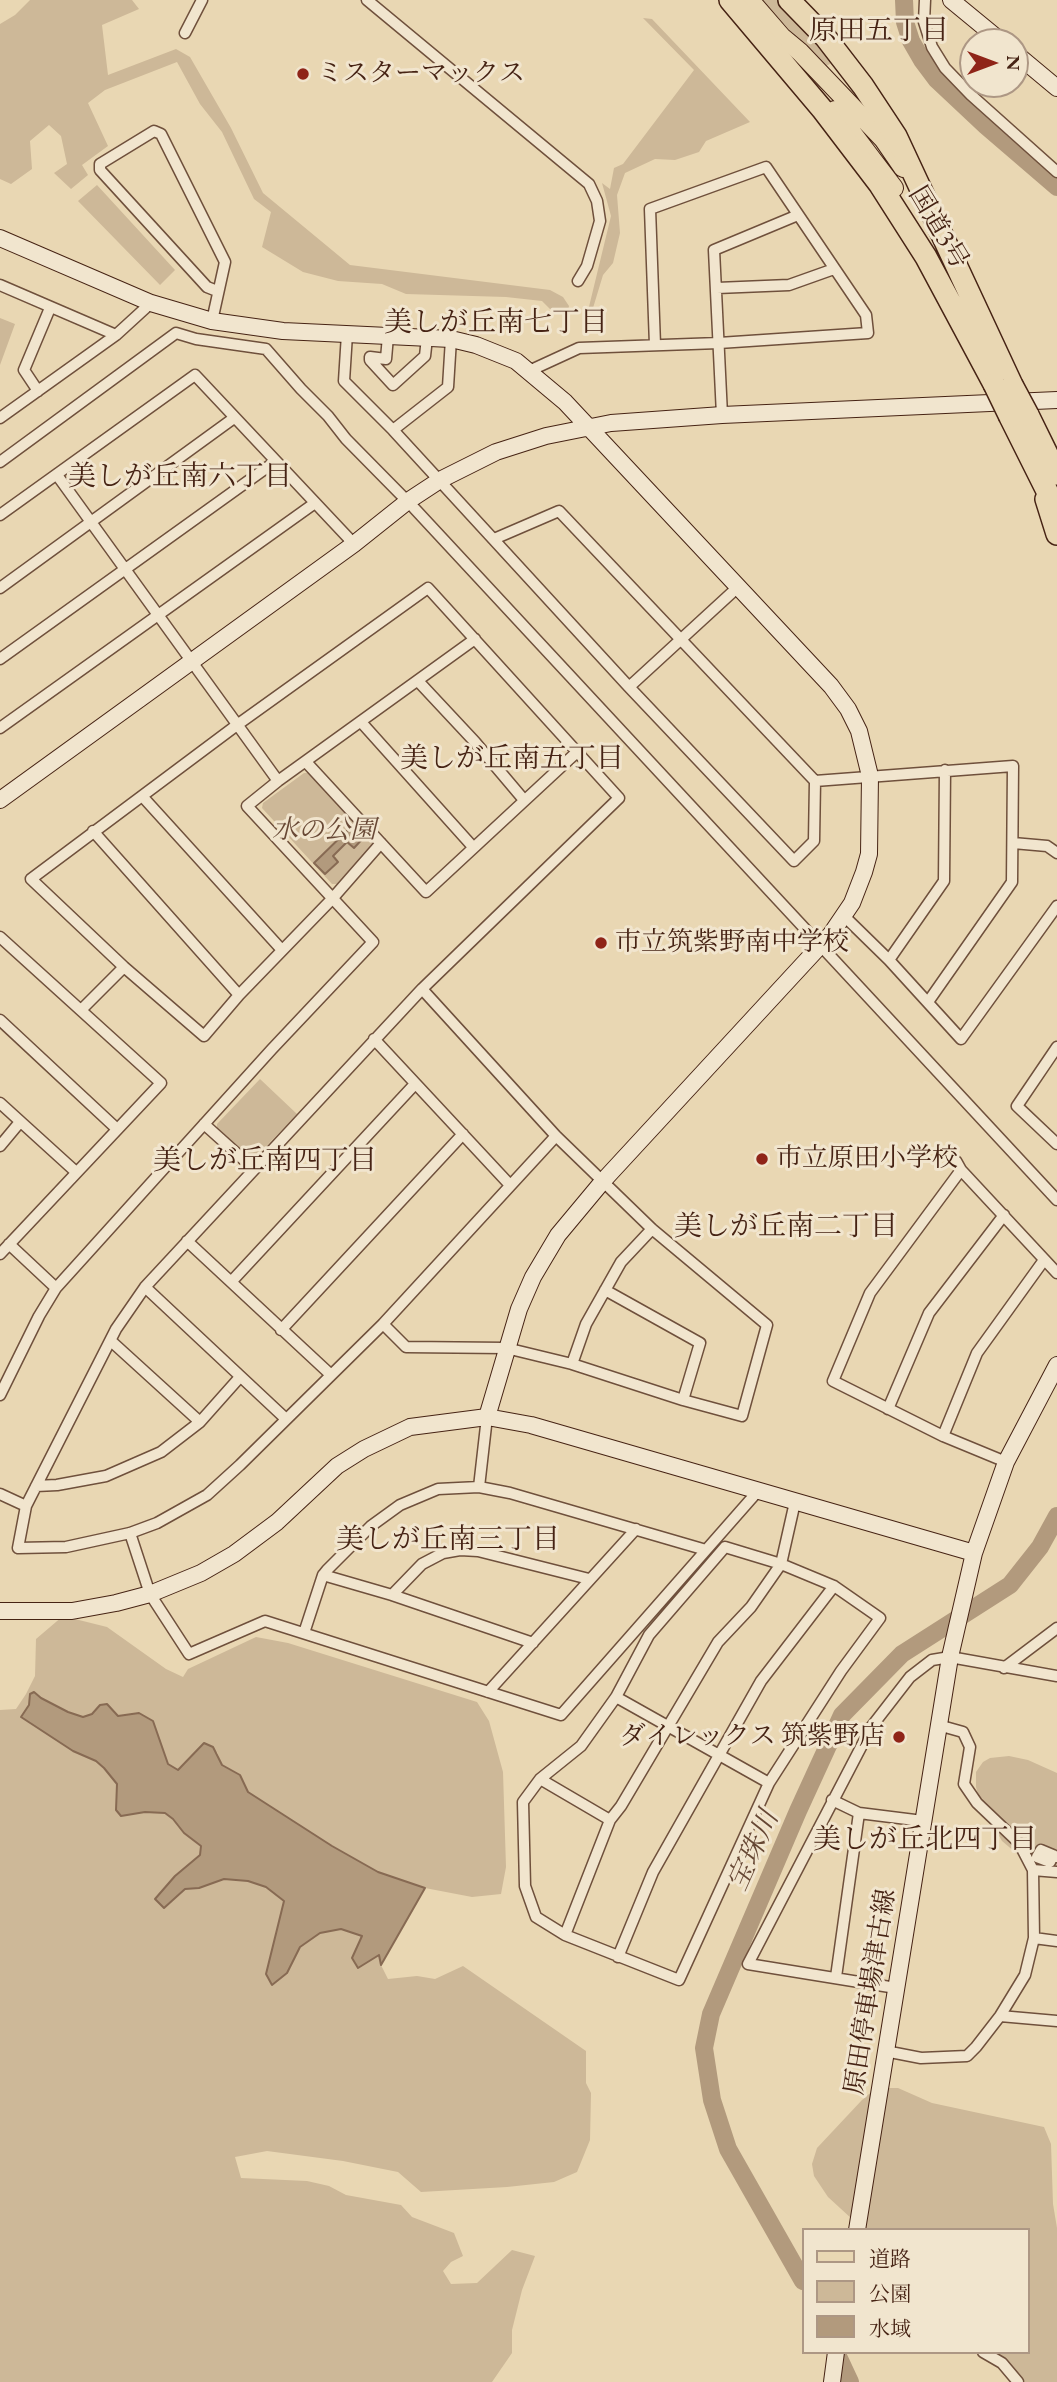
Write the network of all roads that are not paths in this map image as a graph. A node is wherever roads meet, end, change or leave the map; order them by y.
1 (202, 0) edge
2 (368, 0) edge
3 (730, 0) edge
4 (750, 0) edge
5 (789, 0) edge
6 (925, 0) edge
7 (951, 0) edge
8 (985, 28) edge
9 (185, 33) dead end
10 (782, 37) junction
11 (1029, 65) edge
12 (1057, 88) edge
13 (1057, 172) edge
14 (798, 215) junction
15 (941, 237) junction
16 (0, 238) edge
17 (926, 257) junction
18 (834, 269) junction
19 (578, 281) dead end
20 (0, 285) edge
21 (717, 288) junction
22 (217, 292) junction
23 (151, 303) junction
24 (50, 308) junction
25 (212, 321) junction
26 (347, 334) junction
27 (117, 335) junction
28 (388, 336) junction
29 (428, 338) junction
30 (452, 339) junction
31 (719, 343) junction
32 (655, 345) junction
33 (529, 370) junction
34 (1003, 385) junction
35 (38, 391) junction
36 (1057, 400) edge
37 (722, 415) junction
38 (0, 418) edge
39 (234, 418) junction
40 (1025, 422) junction
41 (587, 427) junction
42 (393, 430) junction
43 (1057, 456) edge
44 (276, 461) junction
45 (0, 463) edge
46 (1047, 473) edge
47 (57, 475) junction
48 (440, 480) junction
49 (408, 501) junction
50 (316, 503) junction
51 (1057, 511) edge
52 (0, 515) edge
53 (91, 522) junction
54 (1057, 534) edge
55 (494, 539) junction
56 (354, 544) junction
57 (125, 570) junction
58 (738, 587) junction
59 (0, 588) edge
60 (159, 616) junction
61 (475, 639) junction
62 (680, 640) junction
63 (0, 659) edge
64 (191, 663) junction
65 (418, 681) junction
66 (629, 687) junction
67 (361, 722) junction
68 (237, 725) junction
69 (0, 728) edge
70 (577, 752) junction
71 (306, 762) junction
72 (945, 770) junction
73 (870, 776) junction
74 (278, 781) junction
75 (815, 781) junction
76 (2, 793) edge
77 (142, 796) junction
78 (524, 800) junction
79 (93, 831) junction
80 (381, 843) junction
81 (1013, 843) junction
82 (473, 847) junction
83 (1057, 853) edge
84 (332, 899) junction
85 (1057, 906) edge
86 (844, 916) junction
87 (0, 937) edge
88 (821, 945) junction
89 (281, 949) junction
90 (889, 960) junction
91 (124, 967) junction
92 (422, 989) junction
93 (239, 995) junction
94 (928, 1002) junction
95 (81, 1010) junction
96 (0, 1020) edge
97 (374, 1039) junction
98 (1057, 1047) edge
99 (415, 1084) junction
100 (0, 1103) edge
101 (20, 1122) junction
102 (204, 1124) junction
103 (117, 1129) junction
104 (463, 1134) junction
105 (556, 1136) junction
106 (1057, 1144) edge
107 (0, 1146) edge
108 (254, 1169) junction
109 (76, 1172) junction
110 (603, 1181) junction
111 (510, 1185) junction
112 (1057, 1200) edge
113 (1003, 1215) junction
114 (652, 1229) junction
115 (187, 1241) junction
116 (9, 1244) junction
117 (0, 1254) edge
118 (1044, 1260) junction
119 (1057, 1273) edge
120 (231, 1282) junction
121 (145, 1287) junction
122 (56, 1288) junction
123 (605, 1290) junction
124 (383, 1324) junction
125 (281, 1330) junction
126 (111, 1341) junction
127 (506, 1348) junction
128 (572, 1364) junction
129 (1057, 1365) edge
130 (330, 1374) junction
131 (240, 1377) junction
132 (0, 1395) edge
133 (683, 1399) junction
134 (888, 1409) junction
135 (487, 1417) junction
136 (286, 1419) junction
137 (200, 1422) junction
138 (943, 1436) junction
139 (1006, 1462) junction
140 (36, 1486) junction
141 (479, 1487) junction
142 (758, 1492) junction
143 (0, 1494) edge
144 (795, 1502) junction
145 (26, 1506) junction
146 (636, 1529) junction
147 (130, 1533) junction
148 (706, 1550) junction
149 (974, 1553) junction
150 (780, 1564) junction
151 (323, 1575) junction
152 (590, 1579) junction
153 (834, 1586) junction
154 (150, 1594) junction
155 (392, 1595) junction
156 (0, 1611) edge
157 (1057, 1628) edge
158 (304, 1633) junction
159 (533, 1643) junction
160 (951, 1653) junction
161 (1004, 1668) junction
162 (1057, 1676) edge
163 (488, 1692) junction
164 (615, 1697) junction
165 (938, 1725) junction
166 (669, 1726) junction
167 (719, 1754) junction
168 (540, 1779) junction
169 (769, 1783) junction
170 (832, 1800) junction
171 (859, 1813) junction
172 (610, 1820) junction
173 (923, 1821) junction
174 (1033, 1870) junction
175 (1057, 1872) edge
176 (565, 1935) junction
177 (1034, 1938) junction
178 (1057, 1941) edge
179 (618, 1957) junction
180 (835, 1977) junction
181 (896, 1988) junction
182 (1000, 2016) junction
183 (1057, 2021) edge
184 (885, 2051) junction
185 (856, 2228) edge
186 (836, 2354) edge
187 (986, 2354) edge
188 (832, 2382) edge
189 (1018, 2382) edge

1 - 9 street
2 - 19 street
3 - 17 highway, 国道3号
4 - 10 main road
5 - 15 highway, 国道3号
6 - 13 street
7 - 8 street
10 - 15 main road
10 - 17 main road
11 - 12 street
14 - 18 street
14 - 21 street
14 - 32 street
15 - 34 highway, 国道3号
16 - 23 street
17 - 34 highway, 国道3号
18 - 21 street
18 - 31 street
20 - 24 street
21 - 31 street
22 - 22 street
22 - 25 street
23 - 25 street
23 - 27 street
24 - 27 street
24 - 35 street
25 - 26 street
26 - 28 street
26 - 42 street
27 - 35 street
28 - 29 street
28 - 29 street
29 - 30 street
30 - 33 street
30 - 42 street
31 - 32 street
31 - 37 street
32 - 33 street
33 - 41 street
34 - 40 highway, 国道3号, bridge
35 - 38 street
36 - 37 street
37 - 41 street
39 - 44 street
39 - 47 street
39 - 53 street
40 - 43 highway
40 - 46 highway, 国道3号
40 - 46 highway, 国道3号
41 - 48 street
41 - 58 street
42 - 48 street
44 - 50 street
44 - 57 street
45 - 49 street
46 - 51 highway, 国道3号
46 - 54 highway
47 - 52 street
47 - 53 street
48 - 49 street
48 - 55 street
49 - 56 street
49 - 88 street
50 - 56 street
50 - 60 street
53 - 57 street
53 - 59 street
55 - 62 street
55 - 66 street
56 - 64 street
57 - 60 street
57 - 63 street
58 - 62 street
58 - 73 street
60 - 64 street
60 - 69 street
61 - 65 street
61 - 68 street
61 - 70 street
62 - 66 street
62 - 75 street
64 - 68 street
64 - 76 street
65 - 67 street
65 - 78 street
66 - 75 street
67 - 71 street
67 - 82 street
68 - 74 street
68 - 77 street
70 - 78 street
70 - 92 street
71 - 74 street
71 - 80 street
72 - 73 street
72 - 81 street
72 - 90 street
73 - 75 street
73 - 86 street
74 - 84 street
77 - 79 street
77 - 89 street
78 - 82 street
79 - 91 street
79 - 93 street
80 - 82 street
80 - 84 street
81 - 83 street
81 - 94 street
84 - 89 street
84 - 102 street
85 - 94 street
86 - 88 street
86 - 90 street
87 - 95 street
88 - 110 street
88 - 112 street
89 - 93 street
90 - 94 street
91 - 93 street
91 - 95 street
92 - 97 street
92 - 105 street
95 - 103 street
96 - 103 street
97 - 99 street
97 - 108 street
98 - 106 street
99 - 104 street
99 - 120 street
100 - 101 street
101 - 107 street
101 - 109 street
102 - 108 street
102 - 122 street
103 - 109 street
104 - 111 street
104 - 125 street
105 - 110 street
105 - 111 street
108 - 115 street
109 - 116 street
110 - 114 street
110 - 127 street
111 - 124 street
113 - 118 street
113 - 134 street
113 - 134 street
114 - 123 street
114 - 133 street
115 - 120 street
115 - 121 street
116 - 117 street
116 - 122 street
118 - 119 street
118 - 138 street
120 - 125 street
121 - 126 street
121 - 131 street
122 - 132 street
123 - 128 street
123 - 133 street
124 - 127 street
124 - 130 street
125 - 130 street
126 - 137 street
126 - 140 street
127 - 128 street
127 - 135 street
128 - 133 street
129 - 139 street, 原田停車場津古線
130 - 136 street
131 - 136 street
131 - 137 street
134 - 138 street
135 - 141 street
135 - 142 street
135 - 154 street
136 - 147 street
137 - 140 street
138 - 139 street
139 - 149 street, 原田停車場津古線
140 - 145 street
141 - 146 street
141 - 151 street
142 - 144 street
142 - 148 street
143 - 145 street
144 - 149 street
144 - 150 street
145 - 147 street
146 - 148 street
146 - 152 street
147 - 154 street
148 - 163 street
149 - 160 street, 原田停車場津古線
150 - 153 street
150 - 164 street
150 - 166 street
151 - 155 street
151 - 158 street
152 - 155 street
152 - 159 street
153 - 167 street
153 - 169 street
154 - 156 street
154 - 158 street
155 - 159 street
157 - 161 street
158 - 163 street
159 - 163 street
160 - 161 street
160 - 165 street, 原田停車場津古線
160 - 170 street
161 - 162 street
164 - 166 street
164 - 168 street
165 - 173 street, 原田停車場津古線
165 - 174 street
166 - 167 street
166 - 172 street
167 - 169 street
167 - 179 street
168 - 172 street
168 - 176 street
169 - 179 street
170 - 171 street
170 - 180 street
171 - 173 street
171 - 180 street
172 - 176 street
173 - 181 street, 原田停車場津古線
174 - 175 street
174 - 177 street
176 - 179 street
177 - 178 street
177 - 182 street
180 - 181 street
181 - 184 street, 原田停車場津古線
182 - 183 street
182 - 184 street
184 - 185 street, 原田停車場津古線
186 - 188 street
187 - 189 street

